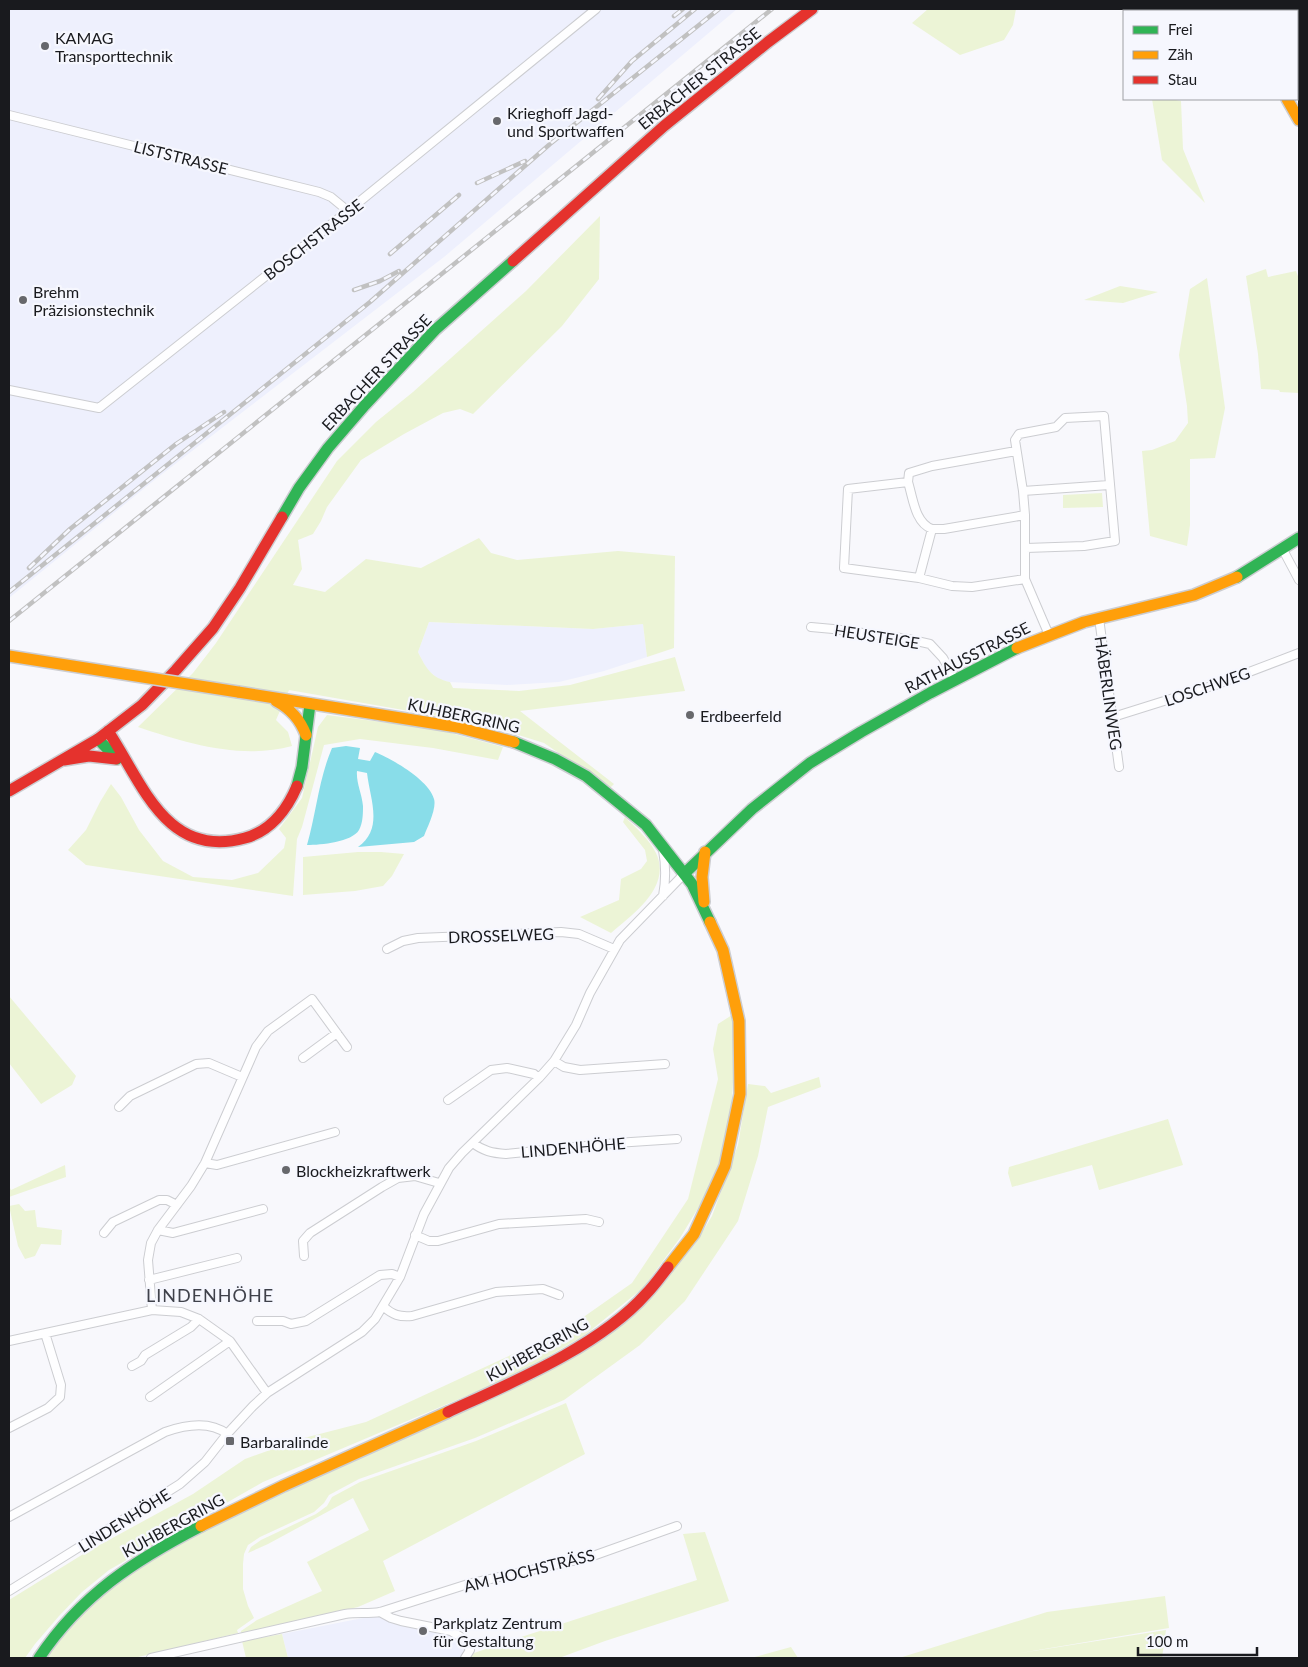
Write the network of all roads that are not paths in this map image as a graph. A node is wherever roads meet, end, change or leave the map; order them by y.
1 (596, 9) edge
2 (812, 9) edge
3 (1287, 100) edge
4 (9, 115) edge
5 (1299, 120) edge
6 (348, 211) junction
7 (9, 390) edge
8 (1016, 451) junction
9 (908, 482) junction
10 (1109, 485) junction
11 (1023, 491) junction
12 (1025, 515) junction
13 (932, 530) junction
14 (1299, 538) edge
15 (1026, 548) junction
16 (1282, 548) junction
17 (919, 578) junction
18 (1025, 578) junction
19 (1299, 580) edge
20 (1099, 618) junction
21 (811, 627) dead end
22 (1049, 634) junction
23 (1299, 653) edge
24 (9, 656) edge
25 (955, 680) junction
26 (264, 696) junction
27 (310, 704) junction
28 (1113, 717) junction
29 (108, 732) junction
30 (306, 735) junction
31 (98, 739) junction
32 (116, 758) junction
33 (64, 760) junction
34 (1119, 767) dead end
35 (131, 769) junction
36 (9, 791) edge
37 (658, 837) junction
38 (705, 852) junction
39 (685, 872) junction
40 (663, 896) junction
41 (705, 906) junction
42 (387, 948) dead end
43 (614, 949) junction
44 (337, 1033) junction
45 (347, 1047) dead end
46 (303, 1058) dead end
47 (554, 1061) junction
48 (665, 1064) dead end
49 (242, 1077) junction
50 (539, 1078) junction
51 (448, 1100) dead end
52 (119, 1106) dead end
53 (335, 1132) dead end
54 (319, 1137) junction
55 (677, 1139) dead end
56 (472, 1143) junction
57 (321, 1146) dead end
58 (205, 1163) junction
59 (440, 1183) junction
60 (177, 1206) junction
61 (263, 1209) dead end
62 (599, 1222) dead end
63 (158, 1230) junction
64 (104, 1233) dead end
65 (415, 1235) junction
66 (304, 1256) dead end
67 (233, 1269) dead end
68 (400, 1277) junction
69 (149, 1280) junction
70 (558, 1295) dead end
71 (384, 1307) junction
72 (152, 1310) junction
73 (198, 1319) junction
74 (257, 1321) dead end
75 (45, 1333) junction
76 (9, 1340) edge
77 (230, 1341) junction
78 (132, 1366) dead end
79 (268, 1394) junction
80 (150, 1397) dead end
81 (9, 1428) edge
82 (227, 1434) junction
83 (9, 1517) edge
84 (677, 1526) dead end
85 (9, 1591) edge
86 (380, 1612) junction
87 (39, 1658) edge
88 (151, 1658) edge
89 (465, 1658) edge

1 - 6 street, BOSCHSTRASSE
2 - 29 main road, ERBACHER STRASSE
3 - 5 main road
4 - 6 street, LISTSTRASSE
6 - 7 street, BOSCHSTRASSE
8 - 9 street
8 - 10 street
8 - 11 street
9 - 13 street
9 - 17 street
10 - 11 street
10 - 15 street
11 - 12 street
12 - 13 street
12 - 15 street
13 - 17 street
14 - 16 main road, RATHAUSSTRASSE
15 - 18 street
16 - 19 street
16 - 20 main road, RATHAUSSTRASSE
17 - 18 street
18 - 22 street
20 - 22 main road, RATHAUSSTRASSE
20 - 28 street, HÄBERLINWEG
21 - 25 street, HEUSTEIGE
22 - 25 main road, RATHAUSSTRASSE
23 - 28 street, LOSCHWEG
24 - 26 main road, KUHBERGRING, bridge
25 - 38 main road, RATHAUSSTRASSE
26 - 27 main road, KUHBERGRING
26 - 30 main road
27 - 30 main road
27 - 37 main road, KUHBERGRING
28 - 34 street, HÄBERLINWEG
29 - 31 main road, ERBACHER STRASSE
29 - 35 main road
30 - 35 main road
31 - 32 main road
31 - 33 main road, ERBACHER STRASSE
32 - 33 main road
32 - 35 main road
33 - 36 main road, ERBACHER STRASSE
37 - 39 main road, KUHBERGRING
37 - 40 street
38 - 39 main road, RATHAUSSTRASSE
38 - 41 main road
39 - 40 street, LINDENHÖHE
39 - 41 main road, KUHBERGRING
40 - 43 street, LINDENHÖHE
41 - 87 main road, KUHBERGRING
42 - 43 street, DROSSELWEG
43 - 47 street, LINDENHÖHE
44 - 45 street
44 - 46 street
44 - 49 street
47 - 48 street
47 - 50 street, LINDENHÖHE
49 - 52 street
49 - 58 street
50 - 51 street
50 - 56 street, LINDENHÖHE
53 - 54 street
54 - 57 street
54 - 58 street
55 - 56 street, LINDENHÖHE
56 - 59 street, LINDENHÖHE
58 - 60 street
59 - 65 street, LINDENHÖHE
59 - 66 street
60 - 63 street
60 - 64 street
61 - 63 street
62 - 65 street
63 - 69 street
65 - 68 street, LINDENHÖHE
67 - 69 street
68 - 71 street, LINDENHÖHE
68 - 74 street
69 - 72 street
70 - 71 street
71 - 79 street, LINDENHÖHE
72 - 73 street
72 - 75 street
73 - 77 street
73 - 78 street
75 - 76 street
75 - 81 street
77 - 79 street
77 - 80 street
79 - 82 street, LINDENHÖHE
82 - 83 street
82 - 85 street, LINDENHÖHE
84 - 86 street, AM HOCHSTRÄSS
86 - 88 street, AM HOCHSTRÄSS
86 - 89 street, AM HOCHSTRÄSS

